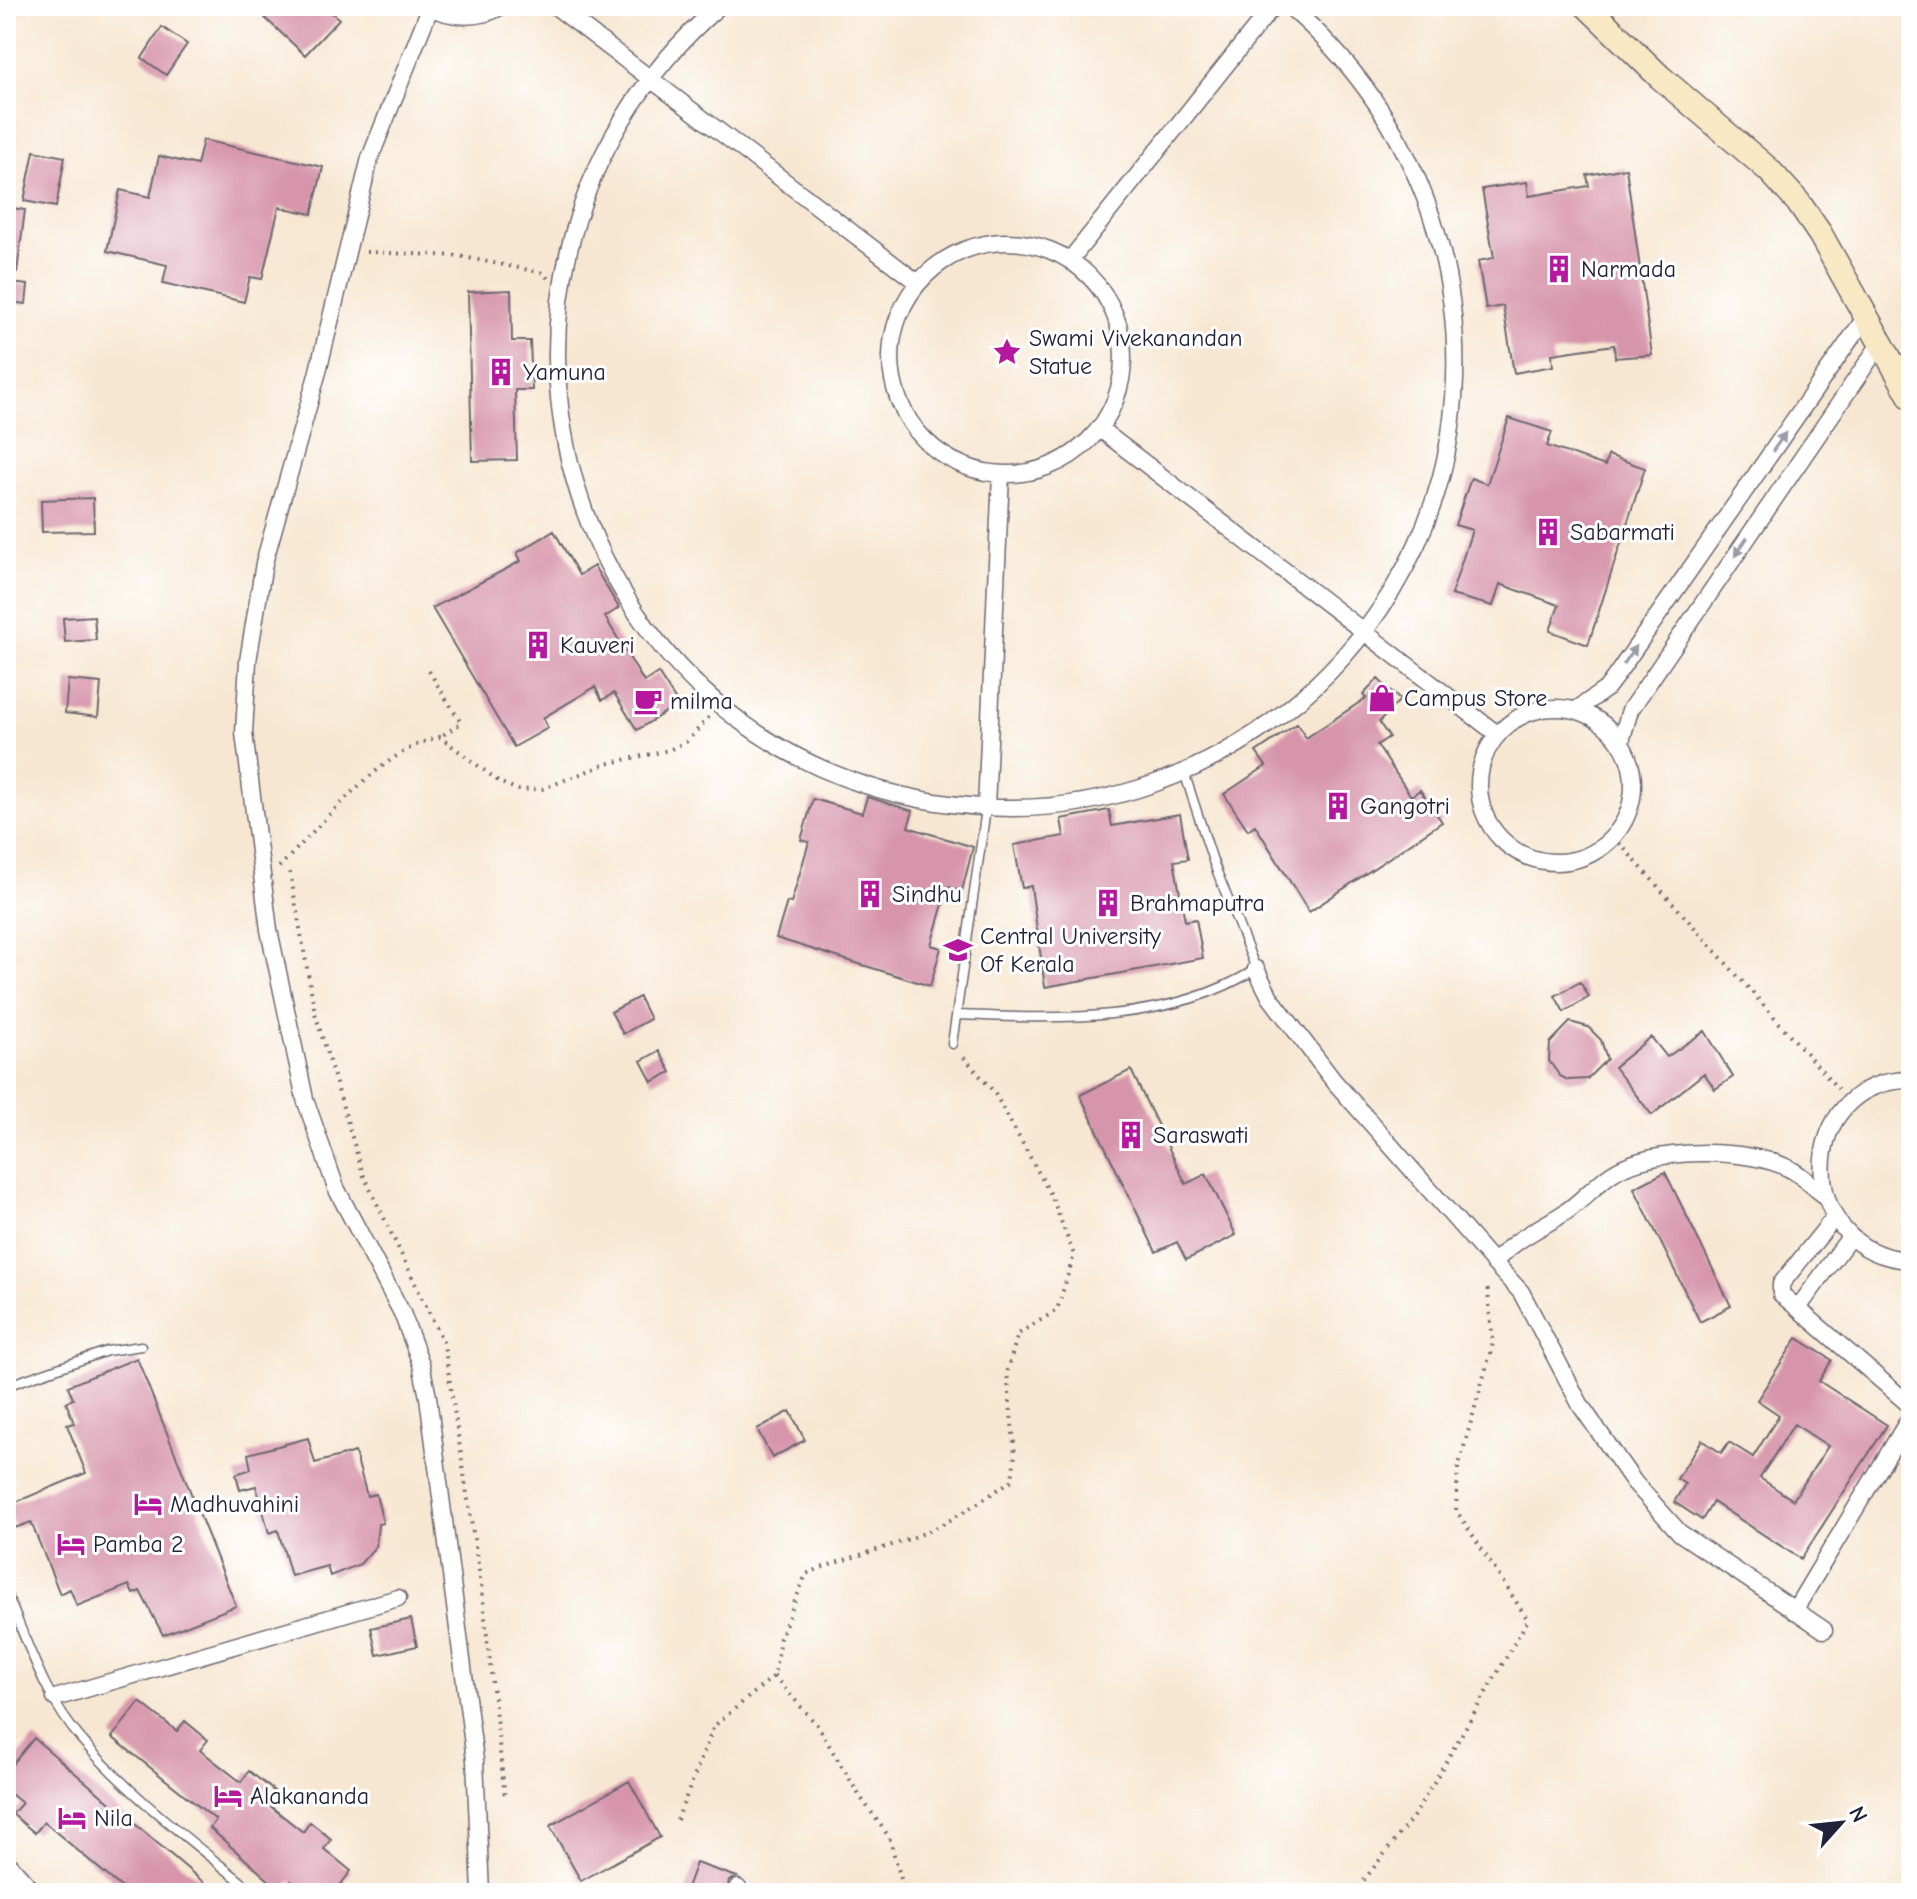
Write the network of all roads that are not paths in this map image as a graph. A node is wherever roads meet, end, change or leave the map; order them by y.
1 (502, 6) edge
2 (555, 6) edge
3 (719, 6) edge
4 (1273, 6) edge
5 (1289, 6) edge
6 (1587, 6) edge
7 (429, 7) edge
8 (648, 79) junction
9 (1070, 260) junction
10 (918, 283) junction
11 (1865, 318) junction
12 (1880, 344) junction
13 (1911, 397) edge
14 (1100, 429) junction
15 (1001, 474) junction
16 (1364, 633) junction
17 (1576, 710) junction
18 (1497, 734) junction
19 (1621, 741) junction
20 (1184, 772) junction
21 (986, 808) junction
22 (1256, 969) junction
23 (958, 1015) junction
24 (952, 1044) road end
25 (1911, 1080) edge
26 (1824, 1195) junction
27 (1834, 1218) junction
28 (1850, 1237) junction
29 (1489, 1256) junction
30 (1911, 1260) edge
31 (1798, 1308) junction
32 (141, 1346) dead end
33 (6, 1386) edge
34 (1911, 1406) edge
35 (1911, 1416) edge
36 (6, 1592) edge
37 (398, 1598) dead end
38 (1794, 1611) junction
39 (1824, 1630) dead end
40 (55, 1698) junction
41 (6, 1861) edge
42 (35, 1893) edge
43 (255, 1893) edge
44 (481, 1893) edge

1 - 7 street
2 - 8 street
3 - 8 street
4 - 9 street
5 - 16 street
6 - 11 main road
7 - 44 street
8 - 10 street
8 - 21 street
9 - 10 street
9 - 14 street
10 - 15 street
11 - 12 main road
17 -> 11 street
12 - 13 main road
12 -> 19 street
14 - 15 street
14 - 16 street
15 - 21 street
16 - 18 street
16 - 20 street
17 - 18 street
17 - 19 street
18 - 19 street
20 - 21 street
20 - 22 lane
21 - 23 lane
22 - 23 lane
22 - 29 street
23 - 24 lane
25 - 26 street
26 - 27 street
26 - 29 street
27 - 28 street
27 - 31 street
28 - 30 street
28 - 31 street
29 - 38 street
31 - 34 street
32 - 33 lane
35 - 38 street
36 - 40 lane
37 - 40 street
38 - 39 street
40 - 43 lane
41 - 42 street

